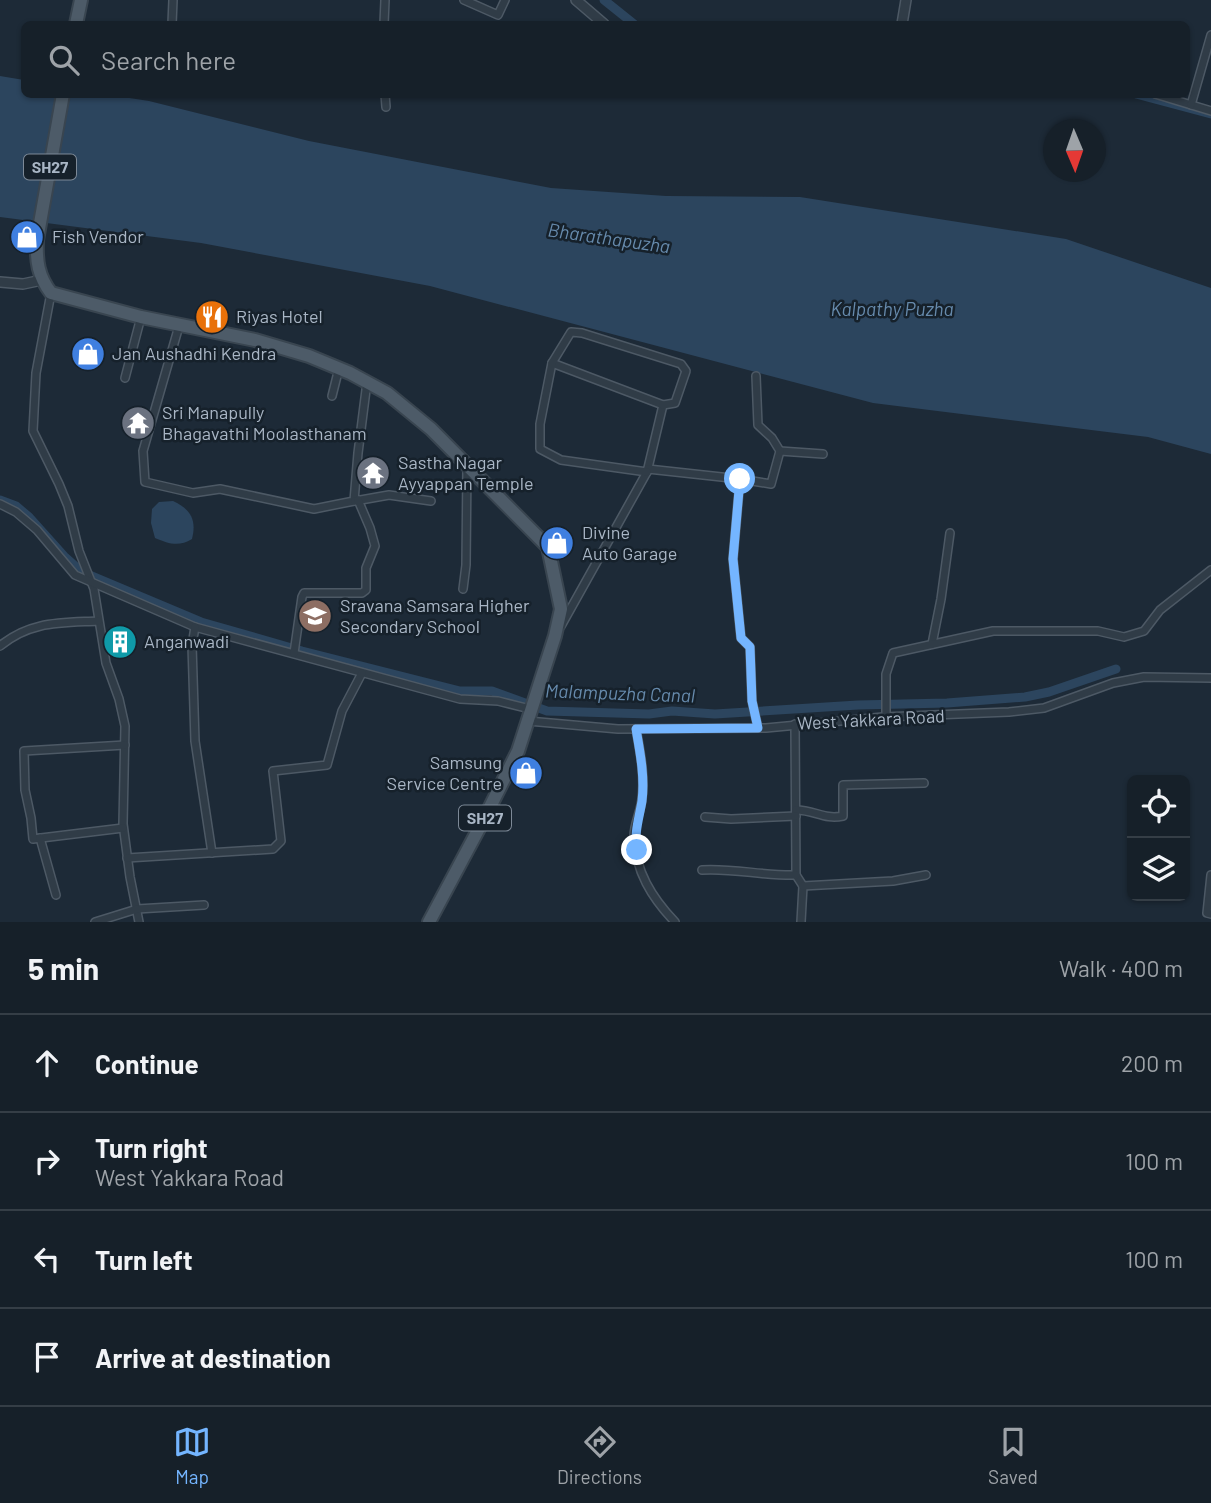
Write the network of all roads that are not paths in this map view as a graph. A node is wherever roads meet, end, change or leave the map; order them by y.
1 (81, 0) edge
2 (173, 0) edge
3 (384, 0) edge
4 (464, 0) edge
5 (505, 0) edge
6 (576, 0) edge
7 (906, 0) edge
8 (77, 21) edge
9 (172, 21) edge
10 (384, 21) edge
11 (600, 21) edge
12 (902, 21) edge
13 (1211, 36) edge
14 (62, 98) edge
15 (385, 98) edge
16 (1168, 98) edge
17 (1191, 105) junction
18 (386, 107) dead end
19 (1211, 111) edge
20 (42, 280) junction
21 (0, 282) edge
22 (51, 293) junction
23 (141, 317) junction
24 (179, 326) junction
25 (552, 363) junction
26 (340, 368) junction
27 (756, 376) dead end
28 (125, 378) dead end
29 (367, 382) junction
30 (332, 396) dead end
31 (663, 405) junction
32 (780, 451) junction
33 (823, 454) dead end
34 (467, 464) junction
35 (648, 470) junction
36 (740, 479) junction
37 (356, 500) junction
38 (431, 501) dead end
39 (0, 504) edge
40 (950, 533) dead end
41 (1211, 570) edge
42 (88, 575) junction
43 (463, 589) dead end
44 (98, 621) junction
45 (195, 627) junction
46 (555, 636) junction
47 (932, 645) junction
48 (0, 646) edge
49 (294, 653) junction
50 (362, 673) junction
51 (1211, 678) edge
52 (530, 710) junction
53 (886, 717) junction
54 (795, 724) junction
55 (758, 728) junction
56 (636, 729) junction
57 (125, 745) junction
58 (924, 783) dead end
59 (796, 813) junction
60 (705, 817) dead end
61 (124, 828) junction
62 (40, 838) junction
63 (212, 853) junction
64 (127, 858) junction
65 (702, 870) dead end
66 (796, 875) junction
67 (926, 875) dead end
68 (1211, 875) edge
69 (803, 886) junction
70 (56, 895) dead end
71 (204, 905) dead end
72 (136, 909) junction
73 (1211, 914) edge
74 (95, 922) edge
75 (139, 922) edge
76 (429, 922) edge
77 (676, 922) edge
78 (801, 922) edge

1 - 8 main road
2 - 9 street
3 - 10 street
4 - 5 street
6 - 11 street
7 - 12 street
13 - 17 street
14 - 20 main road, SH27
15 - 18 street
16 - 17 street
17 - 19 street
20 - 21 street
20 - 22 main road, SH27
22 - 23 main road, SH27
22 - 42 street
23 - 24 main road, SH27
23 - 28 street
24 - 26 main road, SH27
24 - 37 street
25 - 31 street
25 - 31 street
25 - 35 street
26 - 29 main road, SH27
26 - 30 street
27 - 32 street
29 - 34 main road, SH27
29 - 37 street
31 - 35 street
32 - 33 street
32 - 36 street
34 - 43 street
34 - 46 main road, SH27
35 - 36 street
35 - 46 street
36 - 55 street
37 - 38 street
37 - 49 street
39 - 42 street, West Yakkara Road
40 - 47 street
41 - 47 street
42 - 44 street
42 - 45 street, West Yakkara Road
44 - 48 street
44 - 57 street
45 - 49 street, West Yakkara Road
45 - 63 street
46 - 52 main road, SH27
47 - 53 street
49 - 50 street, West Yakkara Road
50 - 52 street, West Yakkara Road
50 - 63 street
51 - 53 street, West Yakkara Road
52 - 56 street, West Yakkara Road
52 - 76 main road, SH27
53 - 54 street, West Yakkara Road
54 - 55 street, West Yakkara Road
54 - 59 street
55 - 56 street, West Yakkara Road
56 - 77 street
57 - 61 street
57 - 62 street
58 - 59 street
59 - 60 street
59 - 66 street
61 - 62 street
61 - 64 street
62 - 70 street
63 - 64 street
64 - 72 street
65 - 66 street
66 - 69 street
67 - 69 street
68 - 73 street
69 - 78 street
71 - 72 street
72 - 74 street
72 - 75 street

